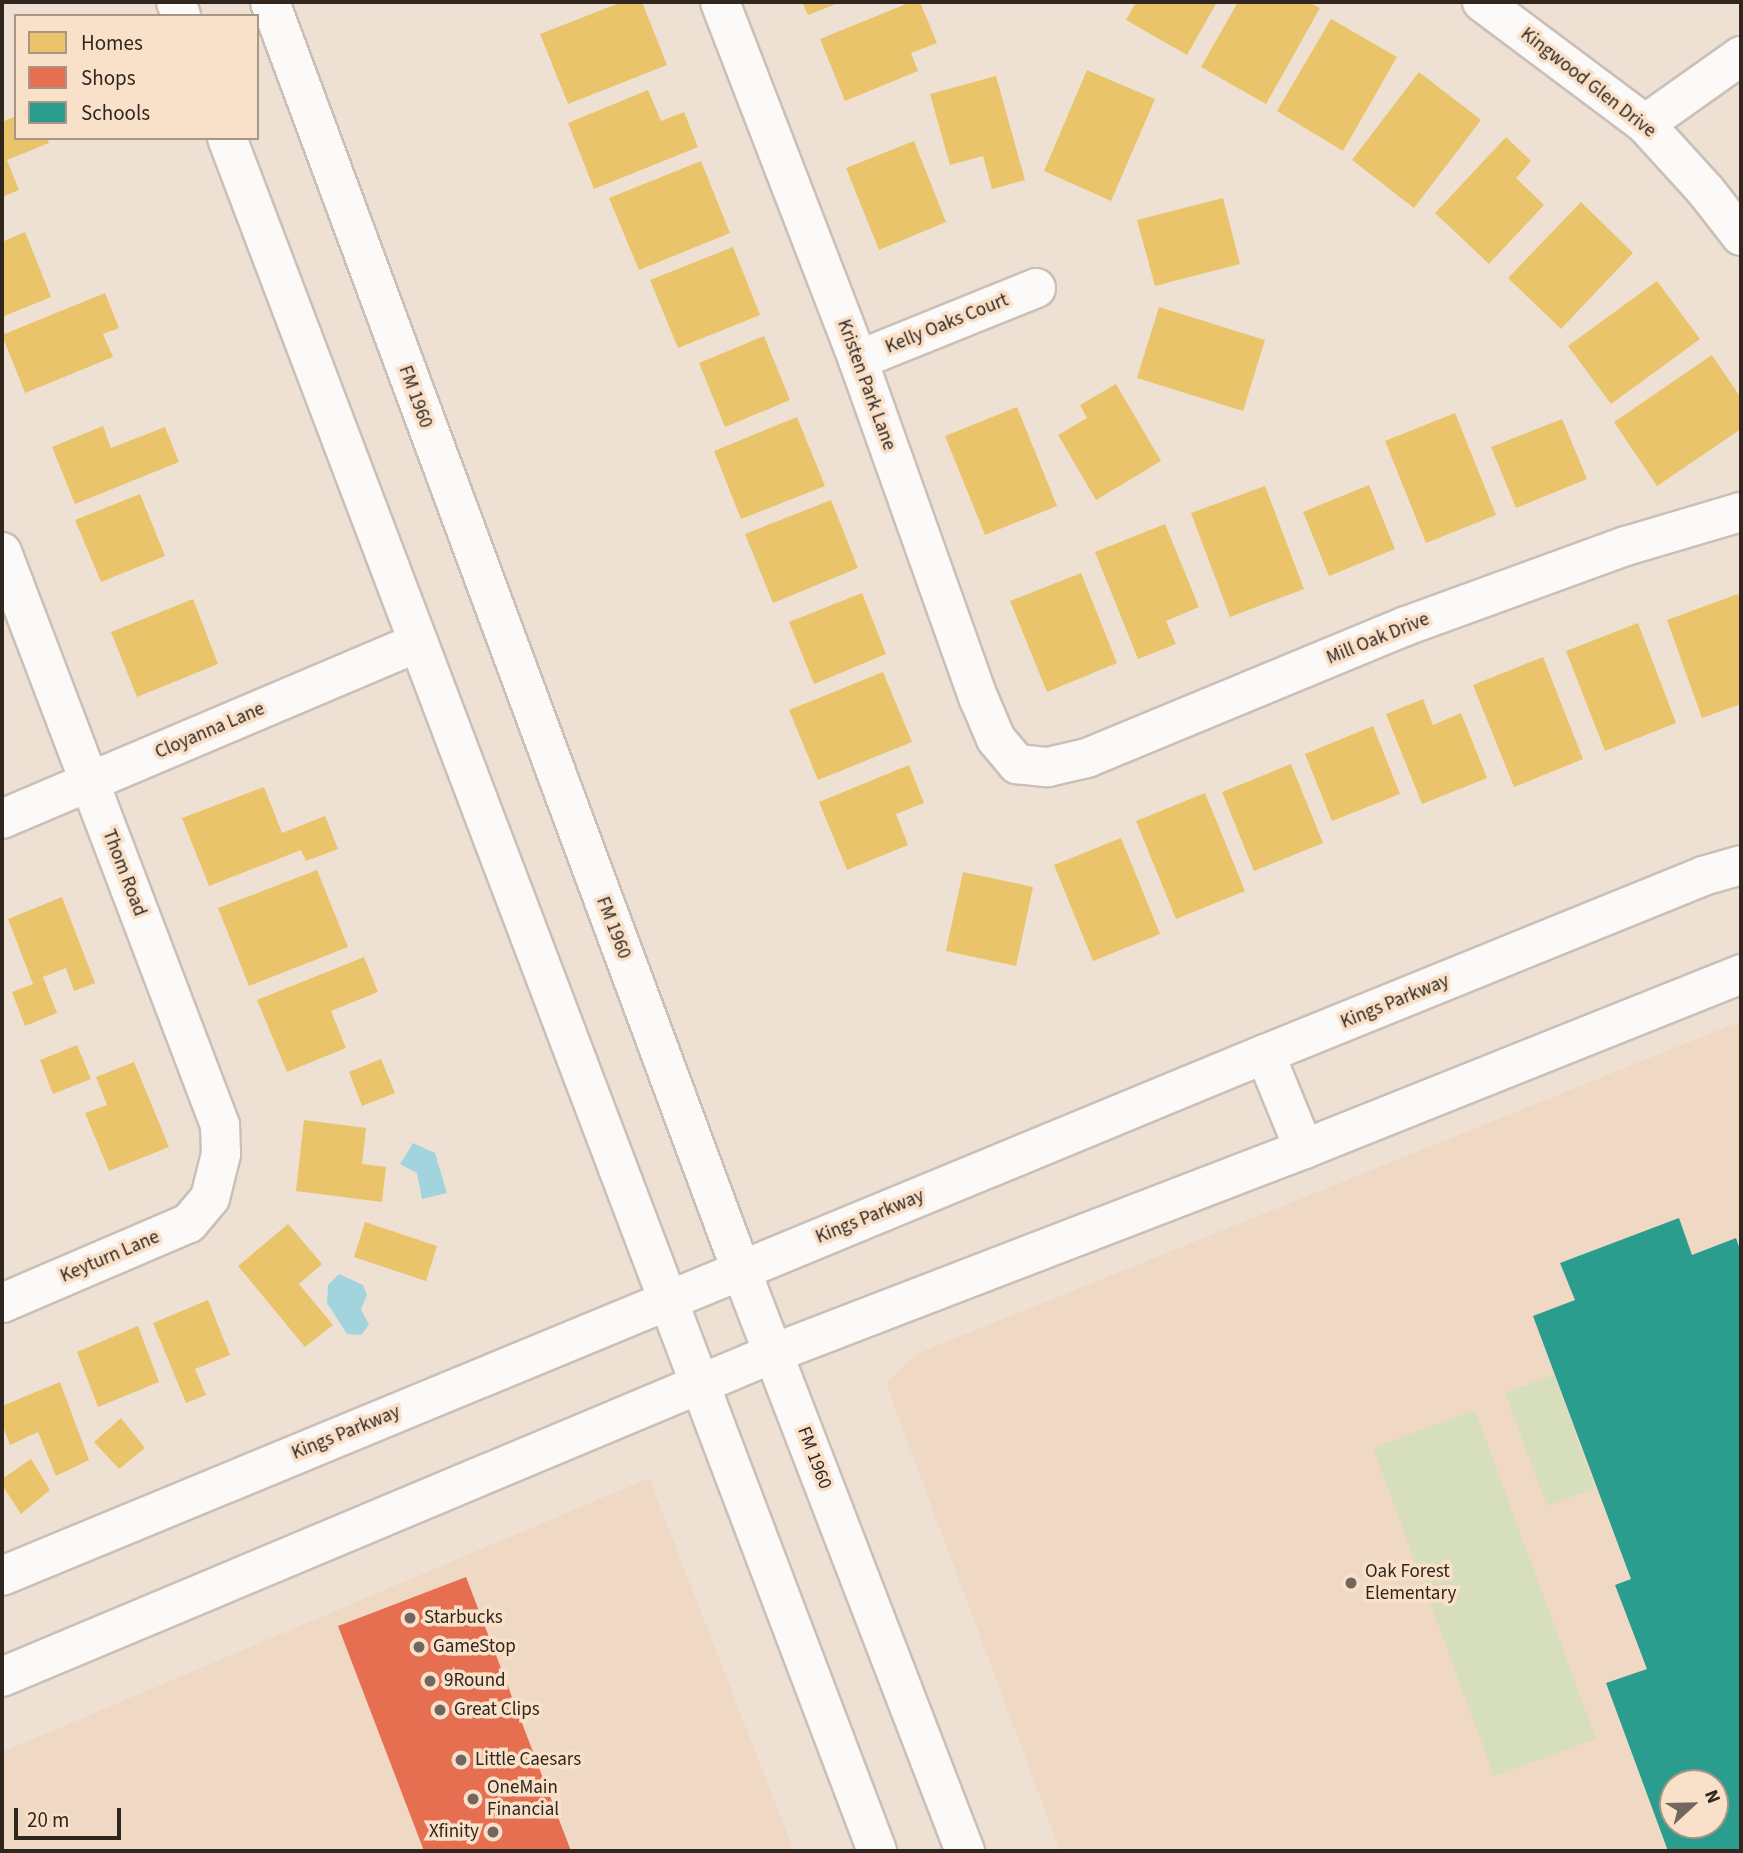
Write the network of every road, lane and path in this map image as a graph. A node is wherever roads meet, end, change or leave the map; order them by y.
1 (270, 2) edge
2 (720, 2) edge
3 (1482, 2) edge
4 (1741, 56) edge
5 (1645, 124) junction
6 (228, 140) edge
7 (1741, 236) edge
8 (1036, 288) dead end
9 (858, 360) junction
10 (1741, 512) edge
11 (2, 552) edge
12 (418, 642) junction
13 (1017, 764) joint
14 (89, 782) junction
15 (2, 819) edge
16 (1741, 865) edge
17 (1741, 974) edge
18 (1265, 1054) junction
19 (1304, 1149) junction
20 (210, 1198) joint
21 (741, 1270) junction
22 (668, 1300) junction
23 (2, 1303) edge
24 (774, 1353) junction
25 (701, 1384) junction
26 (2, 1576) edge
27 (2, 1678) edge
28 (877, 1851) edge
29 (965, 1851) edge

1 - 21 street, FM 1960 / FM 1960
2 - 9 street, Kristen Park Lane
3 - 5 street, Kingwood Glen Drive
4 - 5 street
5 - 7 street, Kingwood Glen Drive
6 - 12 street
8 - 9 street, Kelly Oaks Court
9 - 13 street, Kristen Park Lane
10 - 13 street, Mill Oak Drive
11 - 14 street, Thom Road
12 - 14 street, Cloyanna Lane
12 - 22 street
14 - 15 street, Cloyanna Lane
14 - 20 street, Thom Road
16 - 18 street, Kings Parkway
17 - 19 street
18 - 19 street
18 - 21 street, Kings Parkway
19 - 24 street
20 - 23 street, Keyturn Lane
21 - 22 street, Kings Parkway
21 - 24 street, FM 1960 / FM 1960
22 - 25 street
22 - 26 street, Kings Parkway
24 - 25 street
24 - 29 street, FM 1960 / FM 1960
25 - 27 street
25 - 28 street

